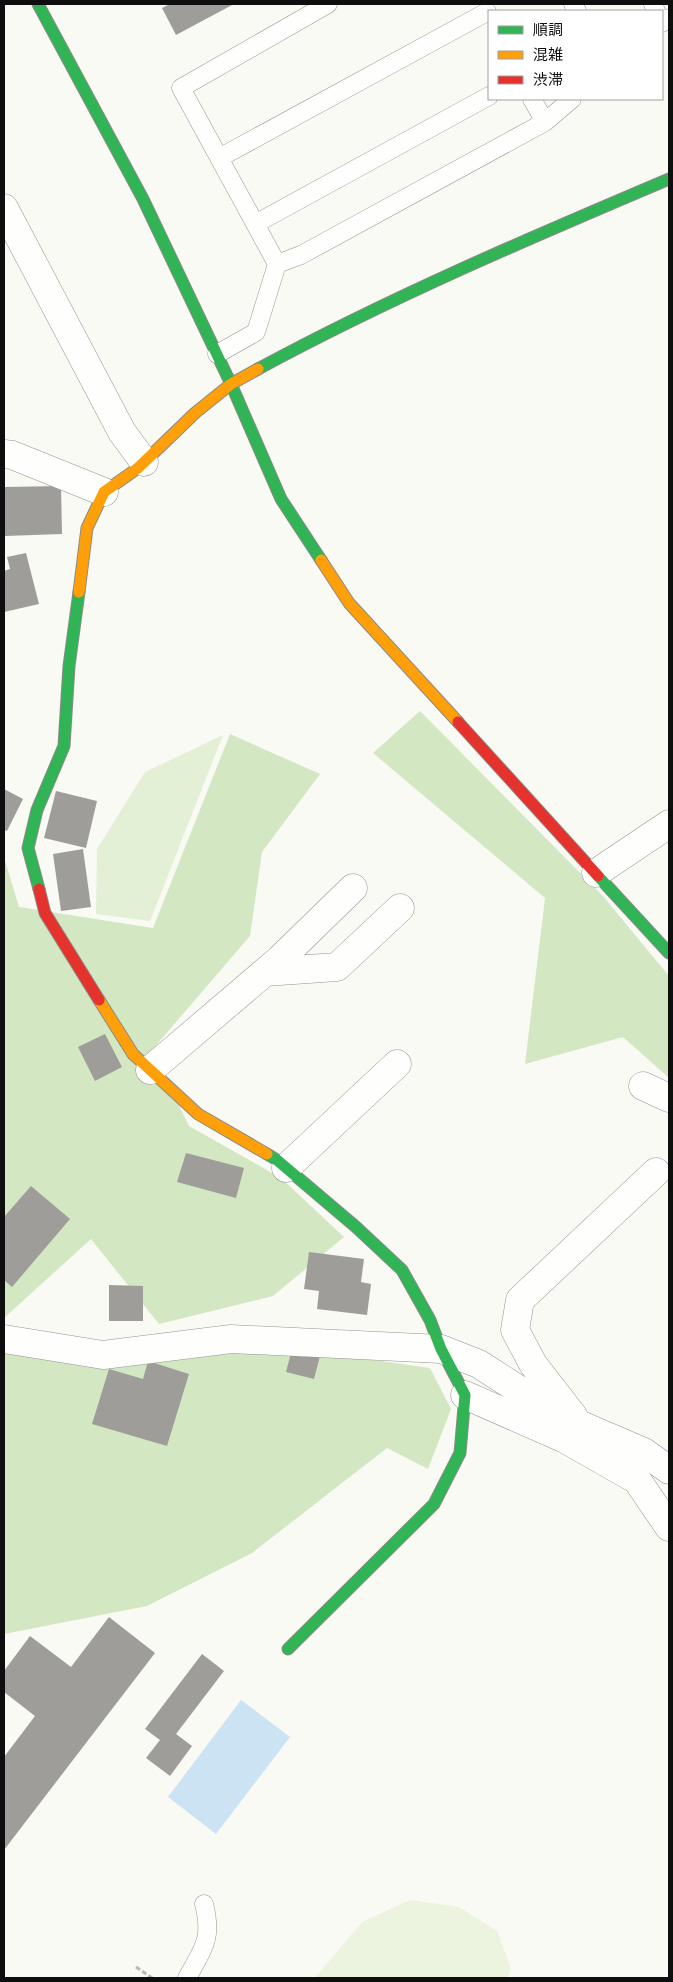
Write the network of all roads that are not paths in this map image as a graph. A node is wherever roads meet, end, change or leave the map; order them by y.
1 (38, 4) edge
2 (328, 4) edge
3 (486, 11) edge
4 (488, 97) edge
5 (533, 100) edge
6 (571, 100) edge
7 (545, 122) junction
8 (219, 158) junction
9 (669, 179) edge
10 (4, 208) edge
11 (255, 224) junction
12 (277, 264) junction
13 (217, 354) junction
14 (231, 384) junction
15 (4, 454) edge
16 (144, 462) junction
17 (104, 492) junction
18 (669, 824) edge
19 (596, 873) junction
20 (353, 888) dead end
21 (400, 908) dead end
22 (669, 953) edge
23 (265, 972) junction
24 (397, 1064) dead end
25 (150, 1070) junction
26 (644, 1086) dead end
27 (669, 1098) edge
28 (286, 1168) junction
29 (656, 1172) dead end
30 (4, 1339) edge
31 (441, 1349) junction
32 (464, 1395) junction
33 (580, 1424) junction
34 (669, 1470) edge
35 (669, 1527) edge
36 (288, 1649) dead end
37 (204, 1904) dead end
38 (186, 1978) edge

1 - 13 street
2 - 8 lane
3 - 8 lane
4 - 11 lane
5 - 7 lane
6 - 7 lane
7 - 12 lane
8 - 11 lane
9 - 14 street
10 - 16 street
11 - 12 lane
12 - 13 lane
13 - 14 street
14 - 16 street
14 - 19 street
15 - 17 street
16 - 17 street
17 - 25 street
18 - 19 street
19 - 22 street
20 - 23 street
21 - 23 street
23 - 25 street
24 - 28 street
25 - 28 street
26 - 27 street
28 - 31 street
29 - 33 street
30 - 31 street
31 - 32 street
31 - 33 street
32 - 35 street
32 - 36 street
33 - 34 street
37 - 38 lane

